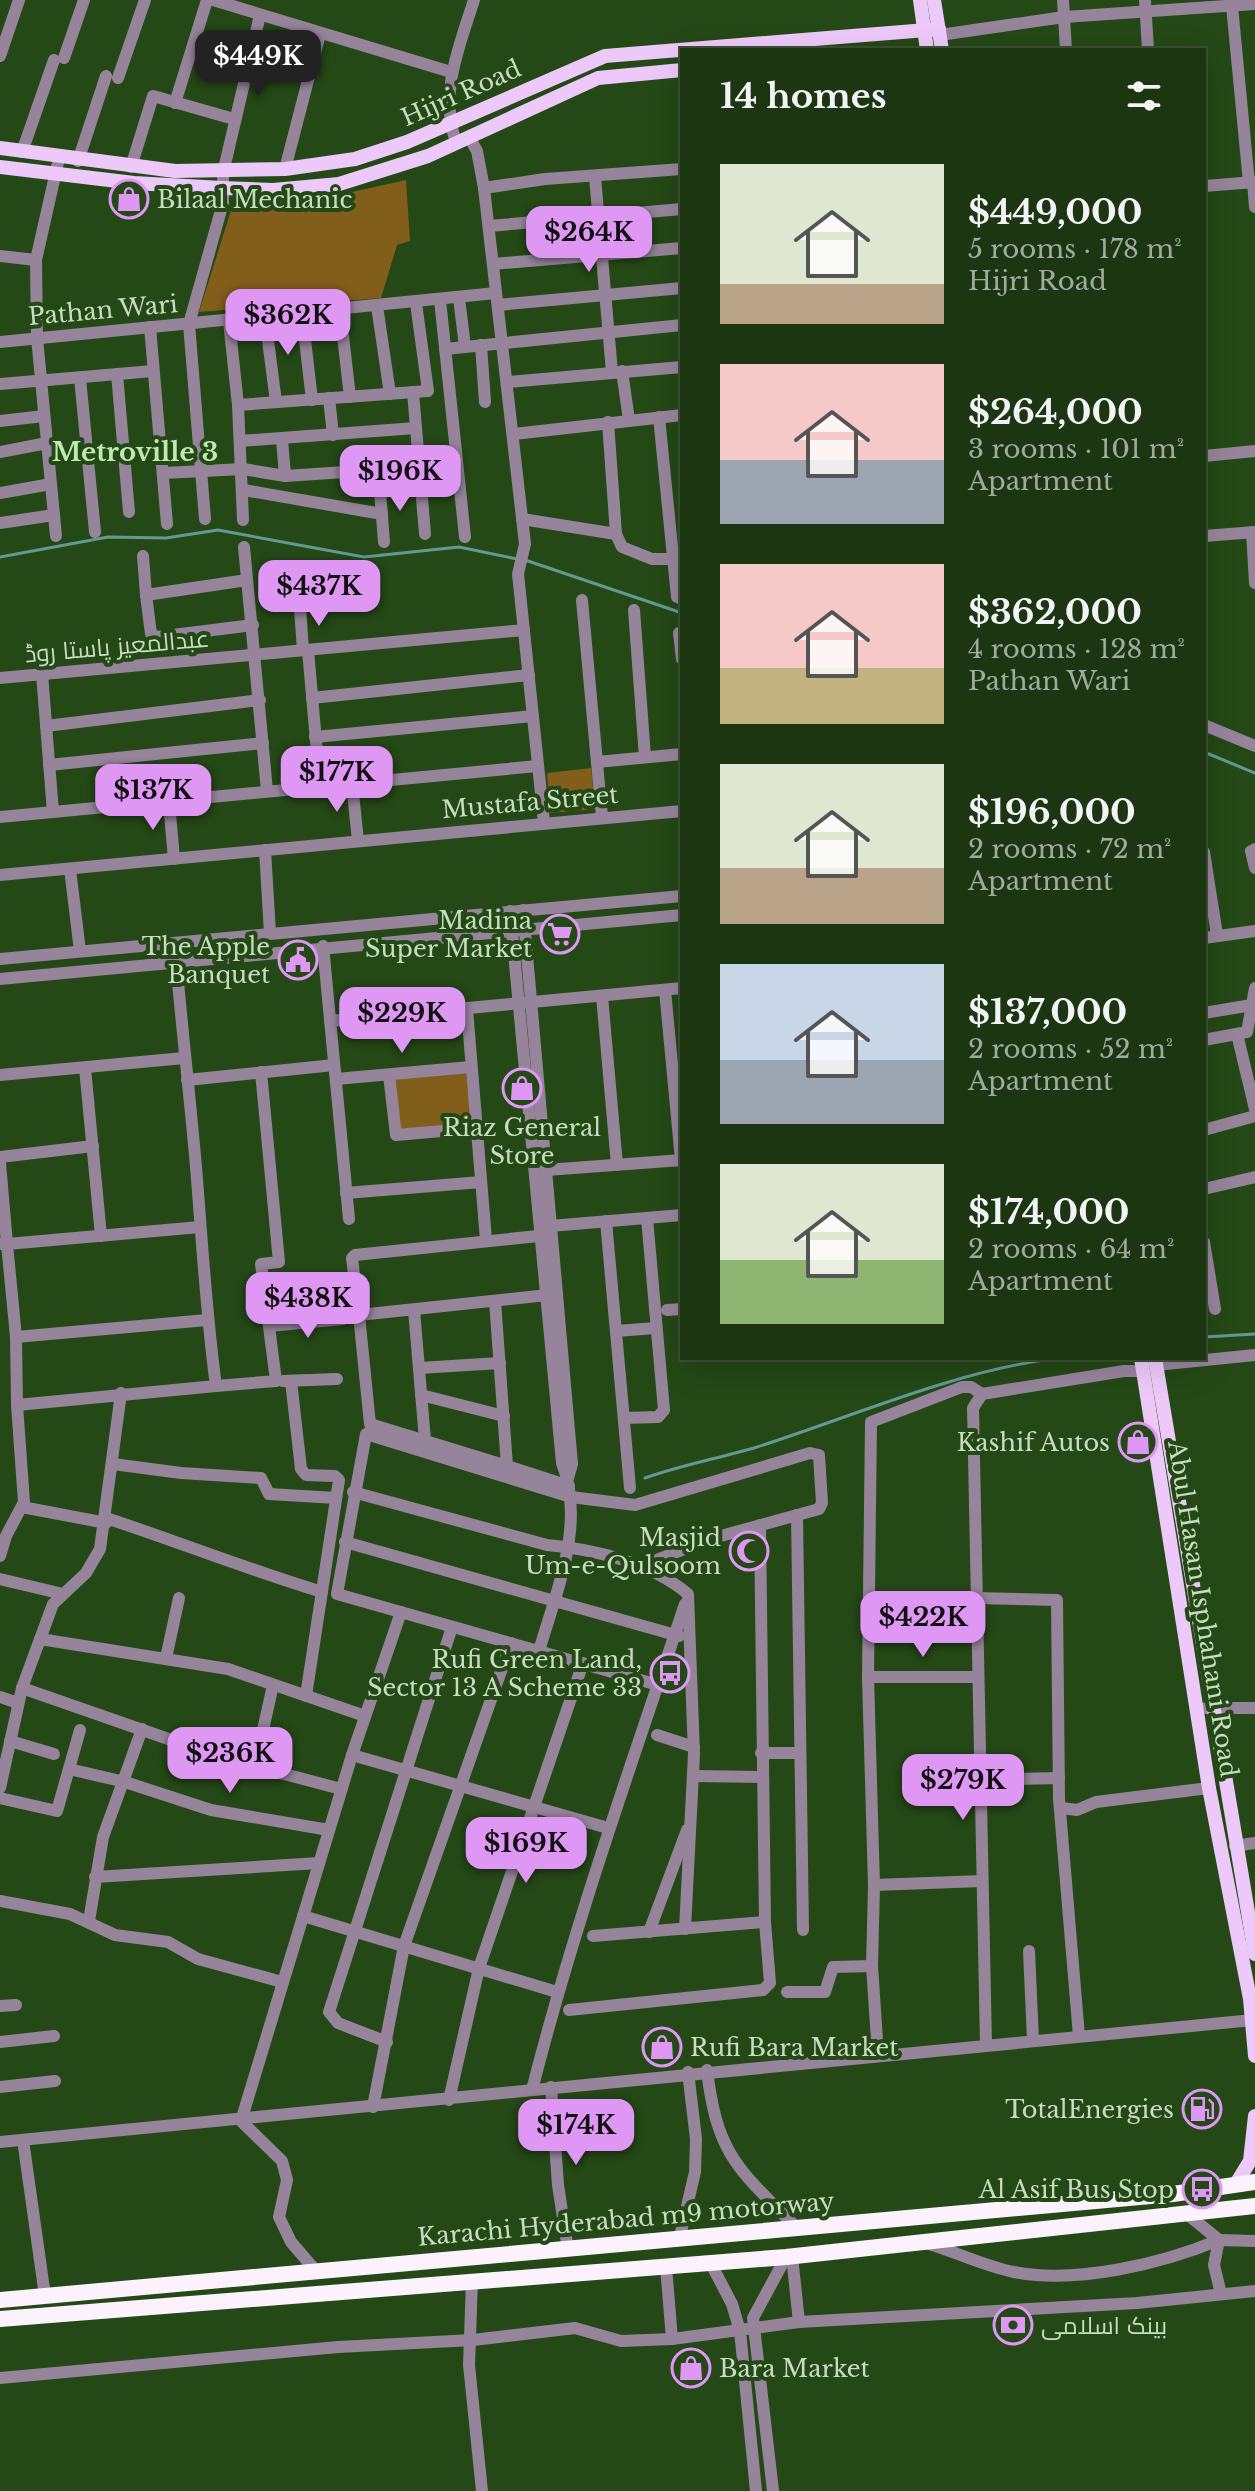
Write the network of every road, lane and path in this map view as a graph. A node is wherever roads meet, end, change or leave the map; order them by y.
1 (19, 0) edge
2 (84, 0) edge
3 (145, 0) edge
4 (207, 0) edge
5 (213, 0) edge
6 (474, 0) edge
7 (920, 0) edge
8 (934, 0) edge
9 (1063, 0) edge
10 (1255, 4) edge
11 (1145, 6) edge
12 (1232, 6) junction
13 (260, 15) junction
14 (1064, 17) junction
15 (320, 34) junction
16 (937, 36) edge
17 (738, 48) edge
18 (1066, 48) edge
19 (1148, 48) edge
20 (680, 51) edge
21 (0, 56) edge
22 (680, 70) edge
23 (451, 72) junction
24 (175, 103) junction
25 (234, 119) junction
26 (449, 123) junction
27 (463, 140) junction
28 (0, 148) edge
29 (22, 152) junction
30 (59, 158) junction
31 (78, 161) junction
32 (0, 167) edge
33 (131, 167) junction
34 (285, 169) junction
35 (680, 169) edge
36 (55, 175) junction
37 (595, 177) junction
38 (222, 180) junction
39 (1252, 182) edge
40 (1206, 186) edge
41 (484, 188) junction
42 (1255, 207) edge
43 (680, 209) edge
44 (598, 216) junction
45 (489, 226) junction
46 (680, 248) edge
47 (602, 255) junction
48 (0, 256) edge
49 (36, 260) junction
50 (493, 264) junction
51 (680, 288) edge
52 (605, 295) junction
53 (459, 298) junction
54 (497, 299) junction
55 (440, 300) junction
56 (416, 303) junction
57 (377, 306) junction
58 (340, 310) junction
59 (302, 314) junction
60 (265, 317) junction
61 (229, 321) junction
62 (189, 324) junction
63 (680, 325) edge
64 (150, 327) junction
65 (609, 332) junction
66 (37, 338) junction
67 (0, 342) edge
68 (503, 343) junction
69 (481, 345) junction
70 (465, 347) junction
71 (445, 349) junction
72 (680, 367) edge
73 (153, 371) junction
74 (617, 372) junction
75 (117, 374) junction
76 (80, 378) junction
77 (41, 381) junction
78 (508, 382) junction
79 (0, 384) edge
80 (413, 392) junction
81 (390, 394) junction
82 (350, 397) junction
83 (329, 398) junction
84 (312, 400) junction
85 (276, 402) junction
86 (485, 402) dead end
87 (238, 405) junction
88 (680, 415) edge
89 (44, 416) junction
90 (659, 417) junction
91 (629, 420) junction
92 (0, 421) edge
93 (608, 422) junction
94 (416, 428) junction
95 (514, 434) junction
96 (333, 435) junction
97 (282, 439) junction
98 (240, 441) junction
99 (47, 443) junction
100 (1255, 451) edge
101 (0, 452) edge
102 (1206, 456) edge
103 (420, 467) junction
104 (243, 469) junction
105 (202, 472) junction
106 (163, 473) junction
107 (285, 476) junction
108 (51, 484) junction
109 (244, 490) junction
110 (422, 490) junction
111 (0, 493) edge
112 (129, 512) dead end
113 (382, 514) junction
114 (54, 515) junction
115 (205, 519) dead end
116 (522, 519) junction
117 (243, 520) dead end
118 (0, 523) edge
119 (167, 524) dead end
120 (95, 532) dead end
121 (1253, 532) edge
122 (425, 534) dead end
123 (616, 534) junction
124 (56, 536) dead end
125 (1206, 536) edge
126 (465, 537) dead end
127 (384, 542) dead end
128 (244, 547) dead end
129 (143, 556) dead end
130 (673, 559) junction
131 (247, 580) junction
132 (1255, 583) edge
133 (146, 595) junction
134 (680, 598) edge
135 (582, 600) dead end
136 (300, 608) dead end
137 (634, 610) dead end
138 (253, 625) junction
139 (524, 630) junction
140 (679, 633) dead end
141 (680, 642) edge
142 (306, 650) junction
143 (256, 655) junction
144 (42, 674) junction
145 (529, 675) junction
146 (0, 678) edge
147 (312, 698) junction
148 (260, 700) junction
149 (533, 716) junction
150 (46, 726) junction
151 (1206, 726) edge
152 (315, 737) junction
153 (263, 743) junction
154 (1255, 746) edge
155 (680, 754) edge
156 (645, 757) junction
157 (597, 762) junction
158 (49, 765) junction
159 (538, 766) junction
160 (352, 783) junction
161 (320, 787) junction
162 (267, 791) junction
163 (169, 802) junction
164 (0, 807) edge
165 (680, 811) edge
166 (53, 812) junction
167 (0, 817) edge
168 (602, 817) junction
169 (544, 822) junction
170 (358, 841) junction
171 (1255, 849) edge
172 (265, 850) junction
173 (174, 859) junction
174 (1255, 868) edge
175 (70, 869) junction
176 (0, 875) edge
177 (1206, 879) edge
178 (680, 896) edge
179 (517, 910) junction
180 (680, 915) edge
181 (1255, 931) edge
182 (519, 932) junction
183 (270, 933) junction
184 (1210, 936) edge
185 (323, 946) junction
186 (80, 951) junction
187 (0, 959) edge
188 (176, 960) junction
189 (0, 979) edge
190 (680, 988) edge
191 (1255, 988) edge
192 (665, 990) junction
193 (602, 996) junction
194 (526, 1004) junction
195 (1252, 1005) junction
196 (467, 1009) junction
197 (1206, 1013) edge
198 (330, 1021) junction
199 (1246, 1033) edge
200 (1206, 1040) edge
201 (184, 1058) junction
202 (334, 1065) junction
203 (471, 1067) junction
204 (85, 1068) junction
205 (261, 1072) junction
206 (0, 1075) edge
207 (389, 1075) junction
208 (336, 1079) junction
209 (187, 1080) junction
210 (1255, 1109) edge
211 (1255, 1116) edge
212 (476, 1128) junction
213 (1206, 1129) edge
214 (93, 1146) junction
215 (680, 1149) edge
216 (0, 1160) edge
217 (680, 1160) edge
218 (617, 1165) junction
219 (546, 1170) junction
220 (0, 1174) edge
221 (1255, 1177) edge
222 (481, 1182) junction
223 (1206, 1189) edge
224 (346, 1193) junction
225 (680, 1215) edge
226 (647, 1218) junction
227 (349, 1219) dead end
228 (606, 1221) junction
229 (200, 1227) junction
230 (547, 1233) junction
231 (101, 1236) junction
232 (486, 1240) junction
233 (4, 1244) edge
234 (1206, 1254) edge
235 (551, 1295) junction
236 (495, 1301) junction
237 (680, 1309) edge
238 (1215, 1309) dead end
239 (414, 1310) junction
240 (667, 1310) dead end
241 (359, 1315) junction
242 (343, 1319) dead end
243 (207, 1320) junction
244 (269, 1326) junction
245 (656, 1328) junction
246 (616, 1331) junction
247 (16, 1337) junction
248 (1255, 1355) edge
249 (1206, 1359) edge
250 (1188, 1360) edge
251 (500, 1363) junction
252 (1148, 1363) edge
253 (419, 1368) junction
254 (337, 1379) dead end
255 (276, 1381) junction
256 (291, 1381) junction
257 (216, 1386) junction
258 (121, 1393) junction
259 (982, 1394) junction
260 (421, 1395) junction
261 (17, 1405) junction
262 (504, 1416) junction
263 (624, 1418) junction
264 (425, 1440) junction
265 (113, 1464) junction
266 (507, 1466) junction
267 (569, 1487) junction
268 (630, 1488) dead end
269 (353, 1492) junction
270 (336, 1498) junction
271 (22, 1507) junction
272 (797, 1515) junction
273 (106, 1520) junction
274 (760, 1525) junction
275 (3, 1535) edge
276 (345, 1542) junction
277 (569, 1547) junction
278 (0, 1556) edge
279 (641, 1566) junction
280 (0, 1579) edge
281 (322, 1592) junction
282 (63, 1594) junction
283 (688, 1594) junction
284 (179, 1598) dead end
285 (975, 1598) junction
286 (553, 1601) junction
287 (401, 1612) junction
288 (452, 1627) junction
289 (675, 1635) junction
290 (40, 1639) junction
291 (690, 1639) junction
292 (511, 1643) junction
293 (539, 1651) junction
294 (166, 1658) junction
295 (583, 1663) junction
296 (868, 1677) junction
297 (977, 1677) junction
298 (273, 1685) junction
299 (658, 1685) junction
300 (22, 1688) junction
301 (306, 1696) junction
302 (0, 1697) edge
303 (18, 1703) junction
304 (1205, 1708) junction
305 (1255, 1708) edge
306 (365, 1716) junction
307 (142, 1729) junction
308 (80, 1730) dead end
309 (657, 1735) dead end
310 (10, 1741) junction
311 (694, 1747) junction
312 (761, 1753) junction
313 (800, 1753) junction
314 (54, 1754) dead end
315 (352, 1755) junction
316 (255, 1766) junction
317 (69, 1769) junction
318 (406, 1770) junction
319 (693, 1776) junction
320 (762, 1777) junction
321 (1059, 1778) junction
322 (980, 1780) junction
323 (125, 1782) junction
324 (460, 1786) junction
325 (0, 1788) edge
326 (1209, 1788) junction
327 (341, 1789) junction
328 (0, 1798) edge
329 (534, 1807) junction
330 (1062, 1808) junction
331 (692, 1816) junction
332 (608, 1828) junction
333 (329, 1830) junction
334 (1255, 1843) edge
335 (1235, 1846) junction
336 (319, 1863) junction
337 (95, 1877) junction
338 (982, 1881) junction
339 (874, 1885) junction
340 (0, 1901) edge
341 (303, 1916) junction
342 (89, 1921) junction
343 (765, 1922) junction
344 (685, 1929) junction
345 (803, 1930) dead end
346 (355, 1931) junction
347 (649, 1932) junction
348 (593, 1936) dead end
349 (404, 1946) junction
350 (1029, 1951) dead end
351 (1255, 1954) edge
352 (872, 1966) junction
353 (479, 1968) junction
354 (282, 1982) junction
355 (557, 1992) junction
356 (787, 1992) dead end
357 (16, 2005) dead end
358 (0, 2006) edge
359 (569, 2010) dead end
360 (1253, 2020) junction
361 (54, 2036) dead end
362 (1079, 2036) junction
363 (1033, 2040) junction
364 (0, 2042) edge
365 (387, 2042) junction
366 (986, 2045) junction
367 (878, 2055) junction
368 (1255, 2056) edge
369 (707, 2070) junction
370 (688, 2072) junction
371 (55, 2081) dead end
372 (0, 2087) edge
373 (551, 2087) junction
374 (532, 2090) junction
375 (449, 2100) junction
376 (373, 2107) junction
377 (1255, 2116) edge
378 (241, 2121) junction
379 (23, 2140) junction
380 (0, 2142) edge
381 (1255, 2182) edge
382 (1236, 2184) junction
383 (1255, 2206) edge
384 (1187, 2214) junction
385 (1255, 2217) edge
386 (796, 2227) junction
387 (680, 2236) junction
388 (919, 2240) junction
389 (1219, 2240) junction
390 (1255, 2241) edge
391 (568, 2250) junction
392 (789, 2256) junction
393 (710, 2262) junction
394 (666, 2267) junction
395 (316, 2271) junction
396 (472, 2280) junction
397 (1255, 2291) edge
398 (1221, 2294) junction
399 (45, 2296) junction
400 (0, 2300) edge
401 (0, 2319) edge
402 (799, 2322) junction
403 (746, 2329) junction
404 (672, 2339) junction
405 (473, 2340) junction
406 (0, 2378) edge
407 (482, 2491) edge
408 (756, 2491) edge
409 (773, 2491) edge

1 - 21 street
2 - 29 street
3 - 31 street
4 - 24 street
5 - 13 street
6 - 23 street
7 - 16 main road
8 - 16 main road
9 - 14 street
10 - 12 street
11 - 12 street
11 - 14 street
11 - 19 street
12 - 39 street
13 - 15 street
13 - 25 street
14 - 16 street
14 - 18 street
15 - 23 street
15 - 34 street
16 - 17 main road, Hijri Road
20 - 26 main road, Hijri Road
22 - 27 main road, Hijri Road
23 - 26 street
24 - 25 street
24 - 33 street
25 - 38 street
26 - 27 street
26 - 34 main road, Hijri Road
27 - 38 main road, Hijri Road
27 - 41 street
28 - 29 main road, Hijri Road
29 - 30 main road, Hijri Road
30 - 31 main road, Hijri Road
30 - 36 street
31 - 33 main road, Hijri Road
32 - 36 main road, Hijri Road
33 - 38 main road, Hijri Road
34 - 38 main road, Hijri Road
35 - 37 street
36 - 38 main road, Hijri Road
36 - 49 street
37 - 41 street
37 - 44 street
38 - 62 street
39 - 40 street
39 - 42 street
41 - 45 street
43 - 44 street
44 - 45 street
44 - 47 street
45 - 50 street
46 - 47 street
47 - 50 street
47 - 52 street
48 - 49 street
49 - 66 street
50 - 54 street
51 - 52 street, Pathan Wari
52 - 54 street, Pathan Wari
52 - 65 street
53 - 54 street, Pathan Wari
53 - 55 street, Pathan Wari
53 - 70 street
54 - 68 street
55 - 56 street, Pathan Wari
55 - 71 street
56 - 57 street, Pathan Wari
56 - 80 street
57 - 58 street, Pathan Wari
57 - 81 street
58 - 59 street, Pathan Wari
58 - 82 street
59 - 60 street, Pathan Wari
59 - 84 street
60 - 61 street, Pathan Wari
60 - 85 street
61 - 62 street, Pathan Wari
61 - 87 street
62 - 64 street, Pathan Wari
62 - 105 street
63 - 65 street
64 - 66 street, Pathan Wari
64 - 73 street
65 - 68 street
65 - 74 street
66 - 67 street, Pathan Wari
66 - 77 street
68 - 69 street
68 - 78 street
69 - 70 street
69 - 86 street
70 - 71 street
71 - 126 street
72 - 74 street
73 - 75 street
73 - 106 street
74 - 78 street
74 - 91 street
75 - 76 street
75 - 112 street
76 - 77 street
76 - 120 street
77 - 79 street
77 - 89 street
78 - 95 street
80 - 81 street
80 - 94 street
81 - 82 street
82 - 83 street
83 - 84 street
83 - 96 street
84 - 85 street
85 - 87 street
87 - 98 street
88 - 90 street
89 - 92 street
89 - 99 street
90 - 91 street
90 - 130 street
91 - 93 street
93 - 95 street
93 - 123 street
94 - 96 street
94 - 103 street
95 - 116 street
96 - 97 street
97 - 98 street
97 - 107 street
98 - 104 street
99 - 101 street
99 - 108 street
100 - 102 street
103 - 107 street
103 - 110 street
104 - 105 street
104 - 107 street
104 - 109 street
105 - 106 street
105 - 115 street
106 - 119 street
108 - 111 street
108 - 114 street
109 - 113 street
109 - 117 street
110 - 113 street
110 - 122 street
113 - 127 street
114 - 118 street
114 - 124 street
116 - 123 street
116 - 139 street
121 - 125 street
121 - 132 street
123 - 130 street
128 - 131 street
129 - 133 street
130 - 134 street
131 - 133 street
131 - 138 street
133 - 138 street
135 - 157 street
136 - 142 street
137 - 156 street
138 - 143 street
139 - 142 street, عبدالمعیز پاستا روڈ
139 - 145 street
140 - 141 street
142 - 143 street, عبدالمعیز پاستا روڈ
142 - 147 street
143 - 144 street, عبدالمعیز پاستا روڈ
143 - 148 street
144 - 146 street, عبدالمعیز پاستا روڈ
144 - 150 street
145 - 147 street
145 - 149 street
147 - 152 street
148 - 150 street
148 - 153 street
149 - 152 street
149 - 159 street
150 - 158 street
151 - 154 street
152 - 161 street
153 - 158 street
153 - 162 street
155 - 156 street
156 - 157 street
157 - 168 street
158 - 166 street
159 - 160 street
159 - 169 street
160 - 161 street
160 - 170 street
161 - 162 street
162 - 163 street
163 - 166 street
163 - 173 street
164 - 167 street
165 - 168 street, Mustafa Street
166 - 167 street
168 - 169 street, Mustafa Street
169 - 170 street, Mustafa Street
170 - 172 street, Mustafa Street
171 - 174 street
172 - 173 street, Mustafa Street
172 - 183 street
173 - 175 street, Mustafa Street
175 - 176 street, Mustafa Street
175 - 186 street
177 - 184 street
178 - 179 street
179 - 182 street
179 - 183 street
180 - 182 street
181 - 184 street
182 - 185 street
182 - 194 street
183 - 186 street
185 - 188 street
185 - 198 street
186 - 187 street
188 - 189 street
188 - 201 street
190 - 192 street
191 - 195 street
192 - 193 street
192 - 215 street
193 - 194 street
193 - 218 street
194 - 196 street
194 - 219 street
194 - 230 street
195 - 197 street
195 - 199 street
196 - 198 street
196 - 203 street
198 - 202 street
199 - 200 street
199 - 210 street
201 - 204 street
201 - 209 street
202 - 205 street
202 - 208 street
203 - 207 street
203 - 212 street
204 - 206 street
204 - 214 street
205 - 209 street
205 - 244 street
207 - 208 street
207 - 212 street
208 - 224 street
209 - 229 street
211 - 213 street
212 - 222 street
214 - 216 street
214 - 231 street
216 - 220 street
217 - 218 street
218 - 219 street
219 - 230 street
220 - 233 street
221 - 223 street
222 - 224 street
222 - 232 street
224 - 227 street
225 - 226 street
226 - 228 street
226 - 245 street
228 - 230 street
228 - 246 street
229 - 231 street
229 - 243 street
230 - 232 street
230 - 235 street
231 - 233 street
232 - 241 street
233 - 247 street
234 - 238 street
235 - 236 street
235 - 267 street
236 - 239 street
236 - 251 street
237 - 240 street
239 - 241 street
239 - 253 street
241 - 264 street
242 - 244 street
243 - 247 street
243 - 257 street
244 - 255 street
245 - 246 street
245 - 263 street
246 - 263 street
247 - 261 street
248 - 249 street
250 - 252 street
251 - 253 street
251 - 262 street
252 - 259 street
252 - 304 main road, Abul Hasan Isphahani Road
253 - 260 street
254 - 256 street
255 - 256 street
255 - 257 street
256 - 270 street
257 - 258 street
258 - 261 street
258 - 265 street
259 - 285 street
259 - 296 street
260 - 262 street
260 - 264 street
261 - 271 street
262 - 266 street
263 - 268 street
264 - 266 street
265 - 270 street
265 - 273 street
266 - 267 street
267 - 269 street
267 - 272 street
267 - 277 street
269 - 276 street
269 - 277 street
270 - 281 street
271 - 273 street
271 - 275 street
272 - 274 street
272 - 313 street
273 - 281 street
273 - 282 street
274 - 279 street
274 - 312 street
275 - 278 street
276 - 286 street
276 - 287 street
277 - 279 street
277 - 286 street
279 - 283 street
280 - 282 street
281 - 301 street
282 - 290 street
283 - 289 street
283 - 291 street
284 - 294 street
285 - 297 street
285 - 321 street
286 - 289 street
286 - 293 street
287 - 288 street
287 - 306 street
288 - 292 street
288 - 318 street
289 - 291 street
289 - 299 street
290 - 294 street
290 - 300 street
291 - 311 street
292 - 293 street
292 - 324 street
293 - 295 street
294 - 298 street
295 - 299 street
295 - 329 street
296 - 297 street
296 - 339 street
297 - 322 street
298 - 301 street
298 - 316 street
299 - 332 street
300 - 303 street
300 - 307 street
301 - 306 street
302 - 303 street
303 - 310 street
304 - 305 street
304 - 326 main road, Abul Hasan Isphahani Road
304 - 335 main road, Abul Hasan Isphahani Road
306 - 315 street
307 - 316 street
307 - 323 street
308 - 317 street
309 - 311 street
310 - 314 street
310 - 325 street
311 - 319 street
312 - 313 street
312 - 320 street
313 - 345 street
315 - 318 street
315 - 327 street
316 - 327 street
317 - 323 street
317 - 328 street
318 - 324 street
318 - 346 street
319 - 320 street
319 - 331 street
320 - 343 street
321 - 322 street
321 - 330 street
322 - 338 street
323 - 333 street
323 - 337 street
324 - 329 street
324 - 349 street
326 - 330 street
326 - 360 main road, Abul Hasan Isphahani Road
327 - 333 street
329 - 332 street
329 - 353 street
330 - 362 street
331 - 344 street
331 - 347 street
332 - 355 street
333 - 336 street
334 - 335 street
335 - 351 main road, Abul Hasan Isphahani Road
336 - 337 street
336 - 341 street
337 - 342 street
338 - 339 street
338 - 366 street
339 - 352 street
340 - 342 street
341 - 346 street
341 - 354 street
342 - 354 street
343 - 344 street
343 - 359 street
344 - 347 street
346 - 349 street
346 - 365 street
347 - 348 street
349 - 353 street
349 - 365 street
350 - 363 street
352 - 356 street
352 - 367 street
353 - 355 street
353 - 375 street
354 - 378 street
355 - 374 street
357 - 358 street
360 - 362 street
360 - 368 main road, Abul Hasan Isphahani Road
361 - 364 street
362 - 363 street
363 - 366 street
365 - 376 street
366 - 367 street
367 - 369 street
369 - 370 street
369 - 386 street
370 - 373 street
370 - 387 street
371 - 372 street
373 - 374 street
373 - 391 street
374 - 375 street
375 - 376 street
376 - 378 street
377 - 382 main road
378 - 379 street
378 - 395 street
379 - 380 street
379 - 399 street
381 - 382 highway, Karachi Hyderabad m9 motorway
382 - 386 highway, Karachi Hyderabad m9 motorway
383 - 384 highway
384 - 385 highway
384 - 388 highway
384 - 389 street
386 - 387 highway, Karachi Hyderabad m9 motorway
387 - 391 highway, Karachi Hyderabad m9 motorway
388 - 389 street
388 - 392 highway
389 - 390 street
389 - 398 street
391 - 395 highway, Karachi Hyderabad m9 motorway
392 - 393 highway
392 - 402 street
392 - 403 street
393 - 394 highway
393 - 403 street
394 - 396 highway
394 - 404 street
395 - 399 highway, Karachi Hyderabad m9 motorway
396 - 401 highway
396 - 405 street
397 - 398 street
398 - 402 street
399 - 400 highway, Karachi Hyderabad m9 motorway
402 - 403 street
403 - 404 street
403 - 408 street
403 - 409 street
404 - 405 street
405 - 406 street
405 - 407 street

